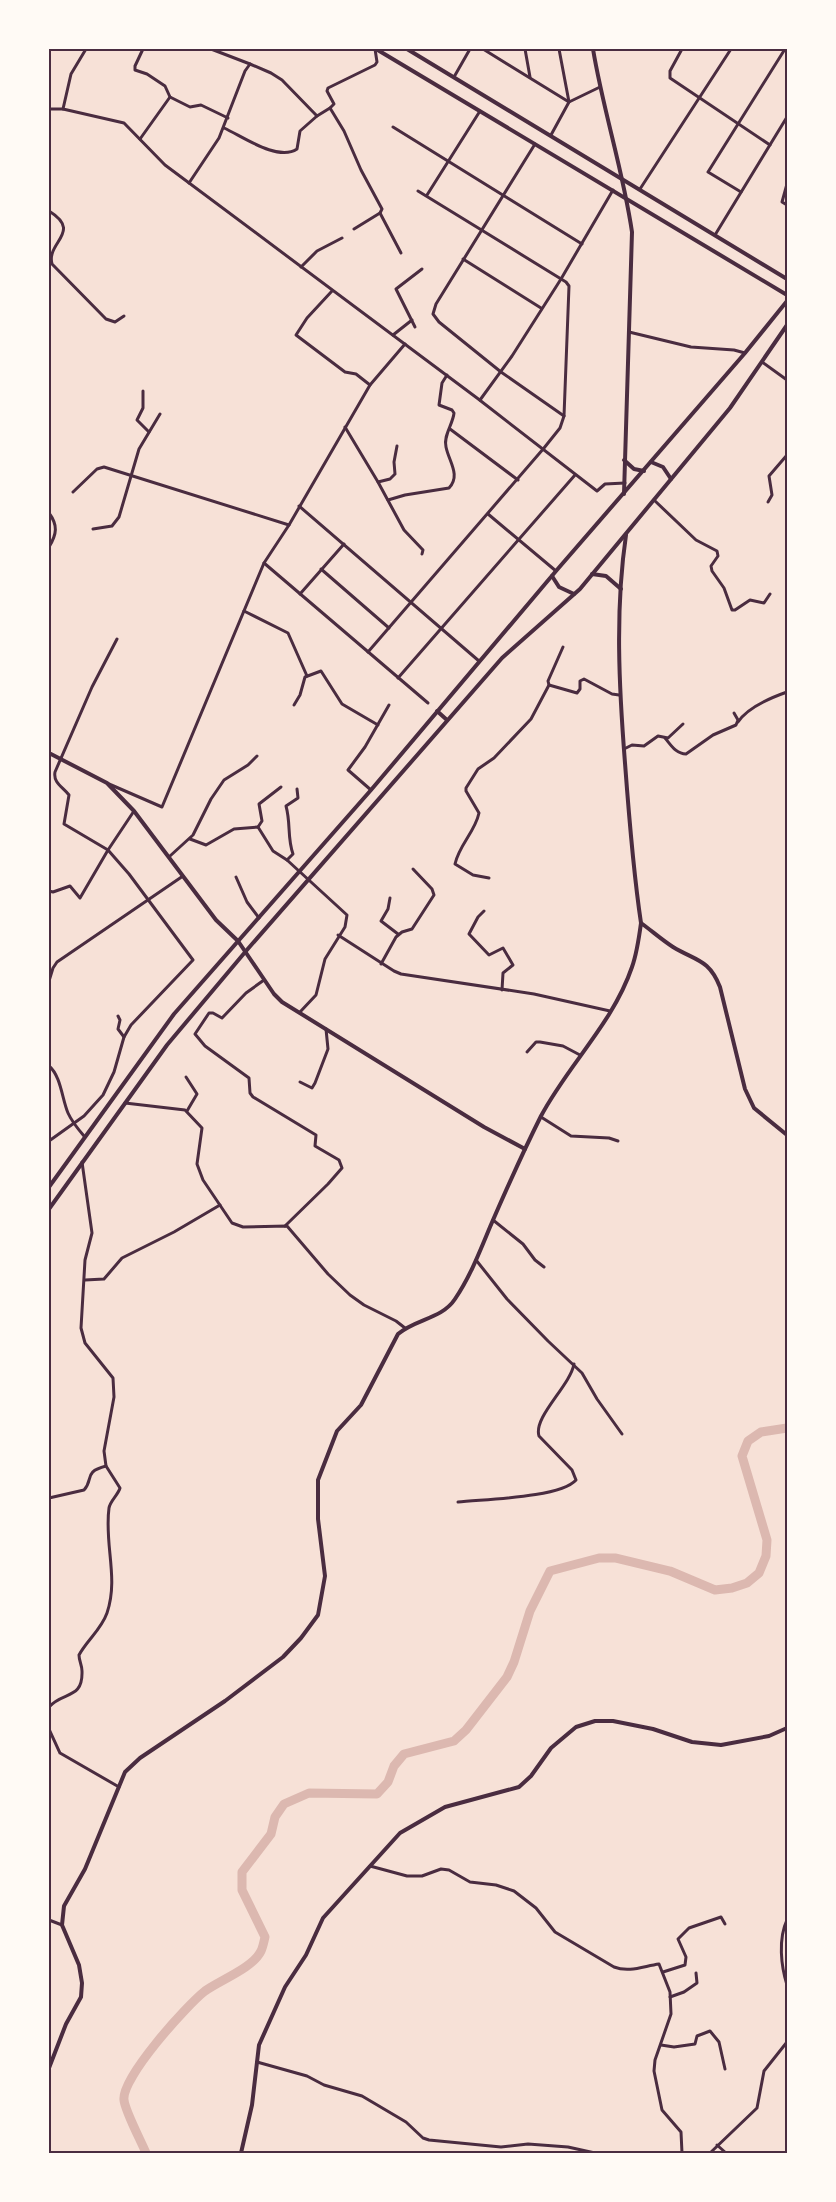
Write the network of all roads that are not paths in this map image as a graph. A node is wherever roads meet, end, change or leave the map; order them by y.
1 (86, 49) edge
2 (143, 49) edge
3 (211, 49) edge
4 (376, 49) edge
5 (408, 49) edge
6 (470, 49) edge
7 (483, 49) edge
8 (525, 49) edge
9 (559, 49) edge
10 (593, 49) edge
11 (682, 49) edge
12 (730, 49) edge
13 (784, 49) edge
14 (250, 64) junction
15 (454, 77) junction
16 (531, 78) junction
17 (600, 87) junction
18 (170, 97) junction
19 (699, 98) junction
20 (569, 102) junction
21 (330, 108) junction
22 (49, 109) edge
23 (63, 109) junction
24 (480, 111) junction
25 (317, 116) junction
26 (787, 117) edge
27 (228, 118) junction
28 (737, 125) junction
29 (393, 127) dead end
30 (224, 128) junction
31 (550, 135) junction
32 (140, 139) junction
33 (535, 144) junction
34 (770, 146) junction
35 (448, 161) junction
36 (620, 177) junction
37 (188, 182) junction
38 (787, 184) edge
39 (640, 189) junction
40 (613, 190) junction
41 (418, 191) dead end
42 (741, 192) junction
43 (427, 195) junction
44 (504, 195) junction
45 (626, 198) junction
46 (787, 205) edge
47 (49, 212) edge
48 (380, 213) junction
49 (354, 229) dead end
50 (481, 229) junction
51 (714, 235) junction
52 (342, 238) dead end
53 (582, 244) junction
54 (402, 254) dead end
55 (463, 259) junction
56 (301, 267) junction
57 (422, 269) dead end
58 (561, 279) junction
59 (787, 279) edge
60 (332, 291) junction
61 (787, 295) edge
62 (787, 301) edge
63 (541, 308) junction
64 (124, 316) dead end
65 (412, 320) junction
66 (787, 326) edge
67 (415, 327) dead end
68 (630, 332) junction
69 (393, 335) junction
70 (405, 344) junction
71 (745, 353) junction
72 (762, 362) junction
73 (501, 372) junction
74 (447, 375) junction
75 (787, 380) edge
76 (370, 385) junction
77 (142, 391) dead end
78 (480, 400) junction
79 (160, 414) dead end
80 (564, 416) junction
81 (345, 426) junction
82 (450, 430) junction
83 (149, 432) junction
84 (397, 446) dead end
85 (544, 448) junction
86 (787, 455) edge
87 (624, 460) junction
88 (651, 462) junction
89 (644, 470) junction
90 (575, 475) junction
91 (132, 477) junction
92 (671, 479) junction
93 (518, 480) junction
94 (378, 482) junction
95 (624, 483) junction
96 (73, 492) dead end
97 (624, 494) junction
98 (388, 500) junction
99 (654, 500) junction
100 (768, 502) dead end
101 (299, 506) junction
102 (49, 513) edge
103 (488, 514) junction
104 (289, 525) junction
105 (93, 529) dead end
106 (627, 532) junction
107 (518, 540) junction
108 (344, 544) junction
109 (49, 547) edge
110 (422, 554) dead end
111 (264, 563) junction
112 (321, 569) junction
113 (556, 571) junction
114 (592, 574) junction
115 (552, 576) junction
116 (621, 589) junction
117 (300, 594) junction
118 (574, 594) junction
119 (770, 594) dead end
120 (411, 602) junction
121 (244, 611) junction
122 (389, 628) junction
123 (442, 629) junction
124 (117, 639) dead end
125 (563, 647) dead end
126 (368, 652) junction
127 (480, 661) junction
128 (306, 676) junction
129 (398, 678) junction
130 (549, 685) junction
131 (787, 692) edge
132 (620, 695) junction
133 (428, 703) dead end
134 (294, 704) dead end
135 (389, 705) dead end
136 (437, 711) junction
137 (734, 713) dead end
138 (447, 720) junction
139 (738, 723) junction
140 (683, 724) dead end
141 (378, 725) junction
142 (665, 738) junction
143 (624, 750) junction
144 (49, 753) edge
145 (256, 756) dead end
146 (62, 758) junction
147 (107, 783) junction
148 (281, 787) dead end
149 (297, 789) dead end
150 (371, 790) junction
151 (134, 811) junction
152 (258, 827) junction
153 (190, 839) junction
154 (108, 850) junction
155 (170, 856) junction
156 (287, 860) junction
157 (413, 869) dead end
158 (299, 872) junction
159 (183, 876) junction
160 (236, 878) dead end
161 (489, 878) dead end
162 (308, 880) junction
163 (49, 891) edge
164 (390, 898) dead end
165 (147, 901) junction
166 (484, 912) dead end
167 (259, 918) junction
168 (641, 922) junction
169 (398, 934) junction
170 (338, 935) junction
171 (238, 941) junction
172 (246, 951) junction
173 (381, 964) junction
174 (264, 980) junction
175 (49, 981) edge
176 (502, 990) junction
177 (610, 1011) junction
178 (300, 1012) junction
179 (118, 1016) dead end
180 (326, 1029) junction
181 (124, 1037) junction
182 (527, 1052) dead end
183 (580, 1055) junction
184 (49, 1066) edge
185 (186, 1077) dead end
186 (300, 1082) dead end
187 (126, 1103) junction
188 (187, 1111) junction
189 (541, 1117) junction
190 (74, 1124) junction
191 (787, 1135) edge
192 (84, 1136) junction
193 (49, 1140) edge
194 (618, 1141) dead end
195 (525, 1149) junction
196 (82, 1162) junction
197 (49, 1187) edge
198 (220, 1206) junction
199 (49, 1209) edge
200 (493, 1220) junction
201 (284, 1226) junction
202 (476, 1260) junction
203 (544, 1267) dead end
204 (85, 1280) junction
205 (405, 1328) junction
206 (574, 1364) junction
207 (622, 1434) dead end
208 (106, 1466) junction
209 (49, 1498) edge
210 (458, 1502) dead end
211 (49, 1707) edge
212 (787, 1728) edge
213 (49, 1729) edge
214 (119, 1787) junction
215 (370, 1866) junction
216 (49, 1920) edge
217 (787, 1920) edge
218 (725, 1924) dead end
219 (62, 1925) junction
220 (663, 1972) junction
221 (696, 1973) dead end
222 (787, 1985) edge
223 (670, 1997) junction
224 (787, 2042) edge
225 (661, 2045) junction
226 (257, 2062) junction
227 (49, 2068) edge
228 (725, 2070) dead end
229 (718, 2145) junction
230 (241, 2153) edge
231 (596, 2153) edge
232 (682, 2153) edge
233 (710, 2153) edge
234 (726, 2153) edge

1 - 23 street
2 - 18 street
3 - 14 street
4 - 21 street
4 - 24 street
5 - 15 street
6 - 15 street
7 - 16 street
8 - 16 street
9 - 20 street
10 - 17 street
11 - 19 street
12 - 19 street
13 - 28 street
14 - 25 street
14 - 27 street
15 - 31 street
16 - 20 street
17 - 20 street
17 - 36 street
18 - 27 street
18 - 32 street
19 - 28 street
19 - 39 street
20 - 31 street
21 - 25 street
21 - 48 street
22 - 23 street
23 - 32 street
24 - 33 street
24 - 35 street
25 - 30 street
26 - 34 street
27 - 30 street
28 - 34 street
28 - 42 street
29 - 35 street
30 - 37 street
31 - 36 street
32 - 37 street
33 - 40 street
33 - 44 street
34 - 42 street
35 - 43 street
35 - 44 street
36 - 39 street
36 - 45 street
37 - 56 street
38 - 46 street
39 - 51 street
40 - 45 street
40 - 53 street
41 - 43 street
42 - 51 street
43 - 50 street
44 - 50 street
44 - 53 street
45 - 61 street
45 - 68 street
47 - 64 street
48 - 49 street
48 - 54 street
50 - 55 street
50 - 58 street
51 - 59 street
52 - 56 street
53 - 58 street
55 - 63 street
55 - 73 street
56 - 60 street
57 - 65 street
58 - 63 street
58 - 80 street
60 - 69 street
60 - 76 street
62 - 71 street
63 - 73 street
65 - 67 street
65 - 69 street
66 - 72 street
68 - 71 street
68 - 87 street
69 - 70 street
70 - 74 street
70 - 76 street
71 - 88 street
72 - 75 street
72 - 92 street
73 - 78 street
73 - 80 street
74 - 78 street
74 - 82 street
76 - 81 street
77 - 83 street
78 - 85 street
79 - 83 street
80 - 85 street
81 - 94 street
81 - 101 street
82 - 93 street
82 - 98 street
83 - 91 street
84 - 94 street
85 - 90 street
85 - 93 street
86 - 100 street
87 - 89 street
87 - 95 street
88 - 89 street
88 - 92 street
89 - 97 street
90 - 95 street
90 - 107 street
91 - 96 street
91 - 104 street
91 - 105 street
92 - 99 street
93 - 103 street
94 - 98 street
95 - 97 street
97 - 113 street
98 - 110 street
99 - 106 street
99 - 119 street
101 - 104 street
101 - 108 street
102 - 109 street
103 - 107 street
103 - 120 street
104 - 111 street
106 - 114 street
106 - 116 street
107 - 113 street
107 - 123 street
108 - 112 street
108 - 120 street
111 - 117 street
111 - 121 street
112 - 117 street
112 - 122 street
113 - 115 street
114 - 116 street
114 - 118 street
115 - 118 street
115 - 127 street
116 - 132 street
117 - 126 street
118 - 138 street
120 - 122 street
120 - 123 street
121 - 128 street
121 - 147 street
122 - 126 street
123 - 127 street
123 - 129 street
124 - 146 street
125 - 130 street
126 - 129 street
127 - 136 street
128 - 134 street
128 - 141 street
129 - 133 street
130 - 132 street
130 - 161 street
131 - 139 street
132 - 143 street
135 - 141 street
136 - 138 street
136 - 150 street
137 - 139 street
138 - 162 street
139 - 142 street
140 - 142 street
141 - 150 street
142 - 143 street
143 - 168 street
144 - 146 street
145 - 153 street
146 - 147 street
146 - 154 street
147 - 151 street
148 - 152 street
149 - 156 street
150 - 158 street
151 - 154 street
151 - 155 street
152 - 153 street
152 - 156 street
153 - 155 street
154 - 163 street
154 - 165 street
155 - 159 street
156 - 158 street
157 - 169 street
158 - 162 street
158 - 167 street
159 - 165 street
159 - 171 street
160 - 167 street
162 - 170 street
162 - 172 street
164 - 169 street
165 - 175 street
165 - 181 street
166 - 176 street
167 - 171 street
168 - 177 street
168 - 191 street
169 - 173 street
170 - 173 street
170 - 178 street
171 - 172 street
171 - 192 street
172 - 174 street
172 - 187 street
173 - 176 street
174 - 178 street
174 - 201 street
176 - 177 street
177 - 183 street
178 - 180 street
179 - 181 street
180 - 186 street
180 - 195 street
181 - 190 street
182 - 183 street
183 - 189 street
184 - 190 street
185 - 188 street
187 - 188 street
187 - 196 street
188 - 198 street
189 - 194 street
189 - 195 street
190 - 192 street
190 - 193 street
192 - 197 street
195 - 200 street
196 - 199 street
196 - 204 street
198 - 201 street
198 - 204 street
200 - 202 street
200 - 203 street
201 - 205 street
202 - 205 street
202 - 206 street
204 - 208 street
205 - 214 street
206 - 207 street
206 - 210 street
208 - 209 street
208 - 211 street
212 - 215 street
213 - 214 street
214 - 219 street
215 - 220 street
215 - 226 street
216 - 219 street
217 - 222 street
218 - 220 street
219 - 227 street
220 - 223 street
221 - 223 street
223 - 225 street
224 - 229 street
225 - 228 street
225 - 232 street
226 - 230 street
226 - 231 street
229 - 233 street
229 - 234 street

